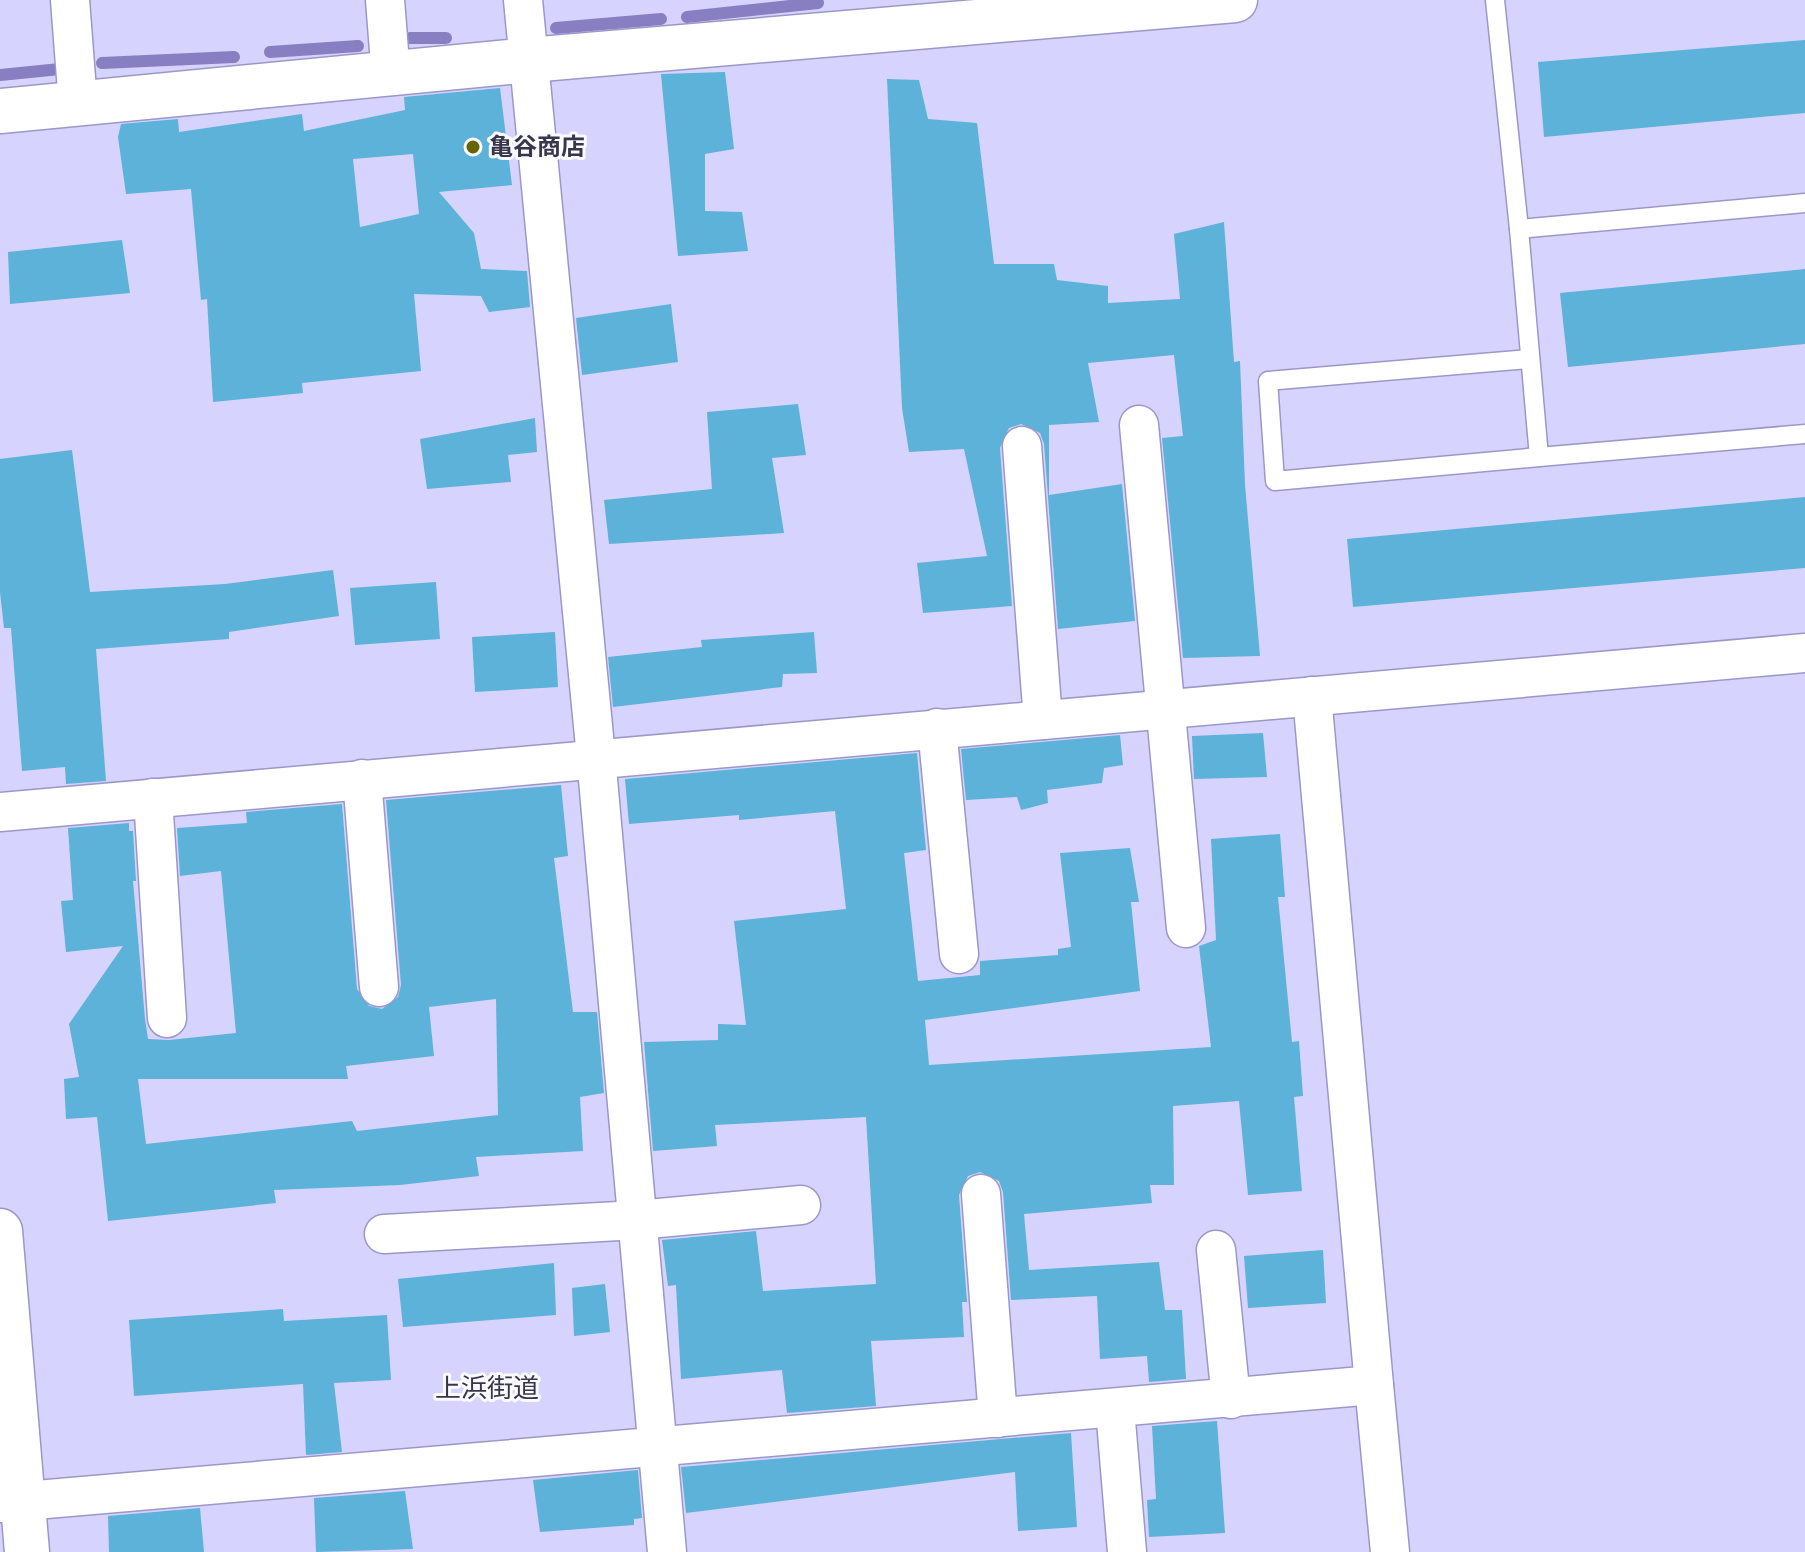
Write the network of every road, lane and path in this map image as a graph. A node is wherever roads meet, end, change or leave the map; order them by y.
1 (70, 0) edge
2 (385, 0) edge
3 (523, 0) edge
4 (1235, 0) edge
5 (1495, 0) edge
6 (529, 60) junction
7 (391, 76) junction
8 (78, 104) junction
9 (0, 111) edge
10 (1805, 203) edge
11 (1519, 229) junction
12 (1530, 359) junction
13 (1139, 425) dead end
14 (1805, 434) edge
15 (1022, 446) dead end
16 (1539, 457) junction
17 (1805, 653) edge
18 (1312, 696) junction
19 (1167, 709) junction
20 (1043, 720) junction
21 (937, 728) junction
22 (596, 757) junction
23 (362, 779) junction
24 (153, 798) junction
25 (0, 812) edge
26 (1186, 928) dead end
27 (959, 954) dead end
28 (379, 987) dead end
29 (167, 1018) dead end
30 (981, 1194) dead end
31 (801, 1205) dead end
32 (637, 1220) junction
33 (0, 1231) edge
34 (384, 1234) dead end
35 (1216, 1250) dead end
36 (1374, 1385) junction
37 (1231, 1399) junction
38 (1115, 1409) junction
39 (998, 1418) junction
40 (658, 1449) junction
41 (11, 1502) edge
42 (27, 1552) edge
43 (667, 1552) edge
44 (1127, 1552) edge
45 (1390, 1552) edge

1 - 8 street
2 - 7 street
3 - 6 street
4 - 6 street
5 - 11 lane
6 - 7 street
6 - 22 street
7 - 8 street
8 - 9 street
10 - 11 lane
11 - 12 lane
12 - 16 lane
12 - 16 lane
13 - 19 street
14 - 16 lane
15 - 20 street
17 - 18 street
18 - 19 street
18 - 36 street
19 - 20 street
19 - 26 street
20 - 21 street
21 - 22 street
21 - 27 street
22 - 23 street
22 - 32 street
23 - 24 street
23 - 28 street
24 - 25 street
24 - 29 street
30 - 39 street
31 - 32 street
32 - 34 street
32 - 40 street
33 - 41 street
35 - 37 street
36 - 37 street
36 - 45 street
37 - 38 street
38 - 39 street
38 - 44 street
39 - 40 street
40 - 41 street
40 - 43 street
41 - 42 street

